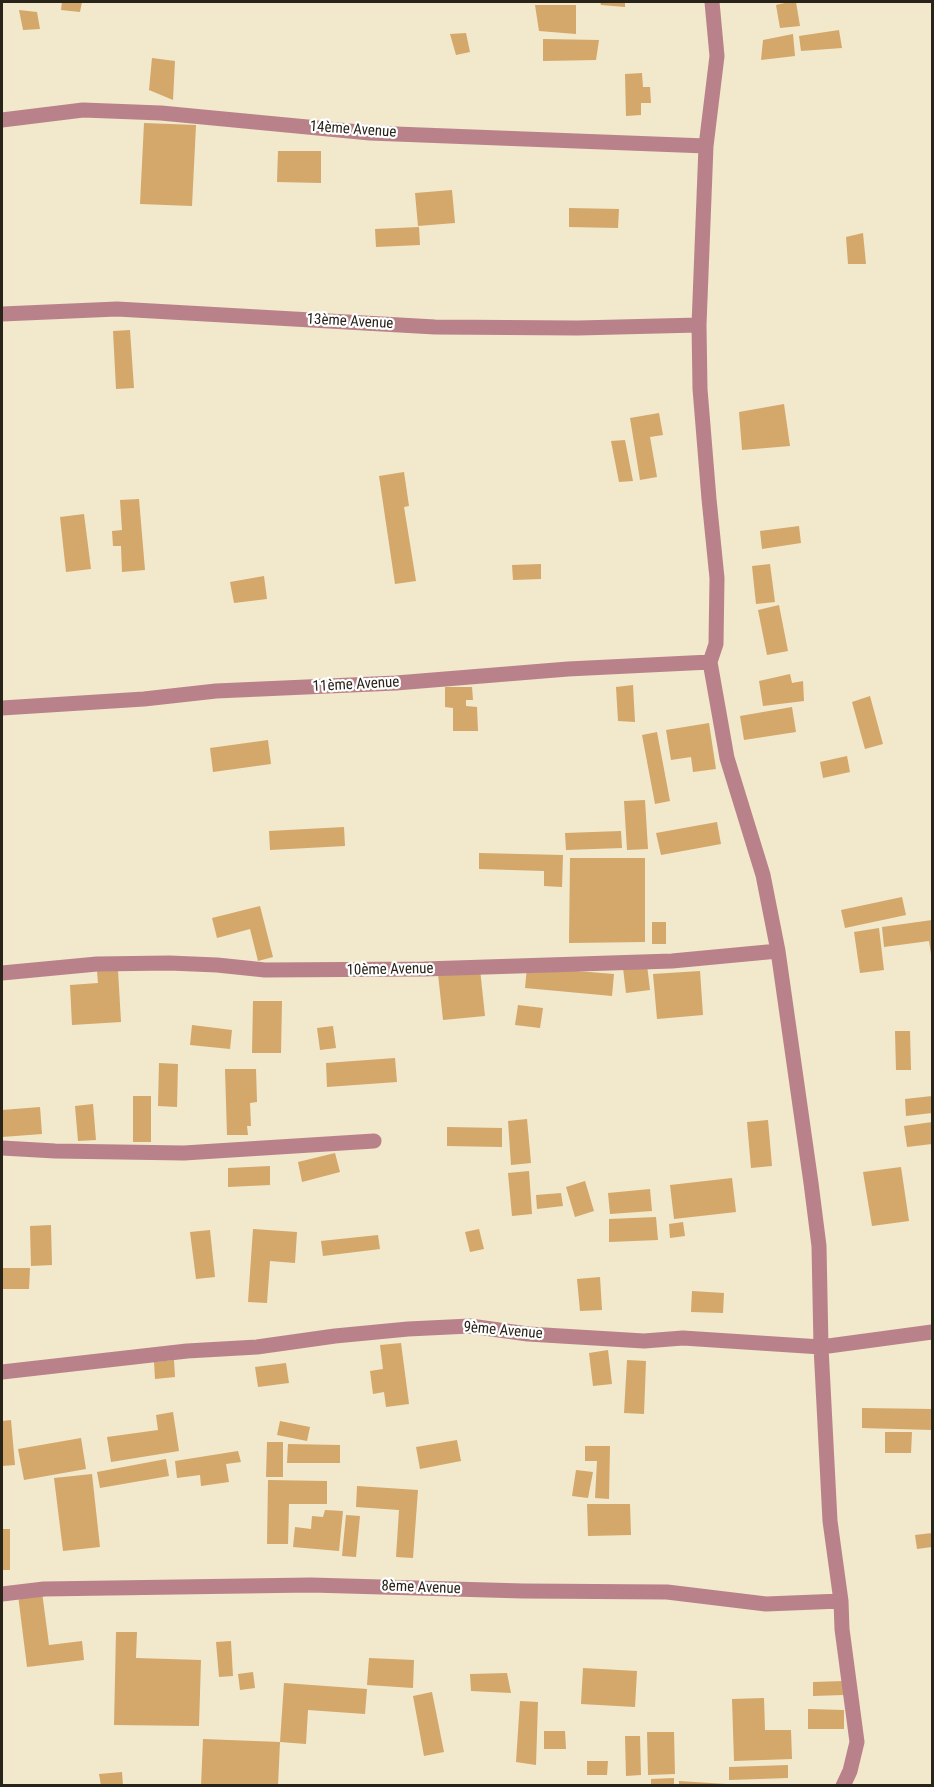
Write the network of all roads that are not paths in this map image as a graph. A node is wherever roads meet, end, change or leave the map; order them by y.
1 (712, 2) edge
2 (2, 120) edge
3 (706, 146) junction
4 (2, 314) edge
5 (699, 325) junction
6 (710, 662) junction
7 (2, 708) edge
8 (778, 951) junction
9 (2, 973) edge
10 (374, 1141) dead end
11 (2, 1148) edge
12 (933, 1332) edge
13 (821, 1347) junction
14 (2, 1372) edge
15 (2, 1594) edge
16 (841, 1601) junction
17 (843, 1785) edge

1 - 3 street
2 - 3 street, 14ème Avenue
3 - 5 street
4 - 5 street, 13ème Avenue
5 - 6 street
6 - 7 street, 11ème Avenue
6 - 8 street
8 - 9 street, 10ème Avenue
8 - 13 street
10 - 11 street
12 - 13 street, 9ème Avenue
13 - 14 street, 9ème Avenue
13 - 16 street
15 - 16 street, 8ème Avenue
16 - 17 street

